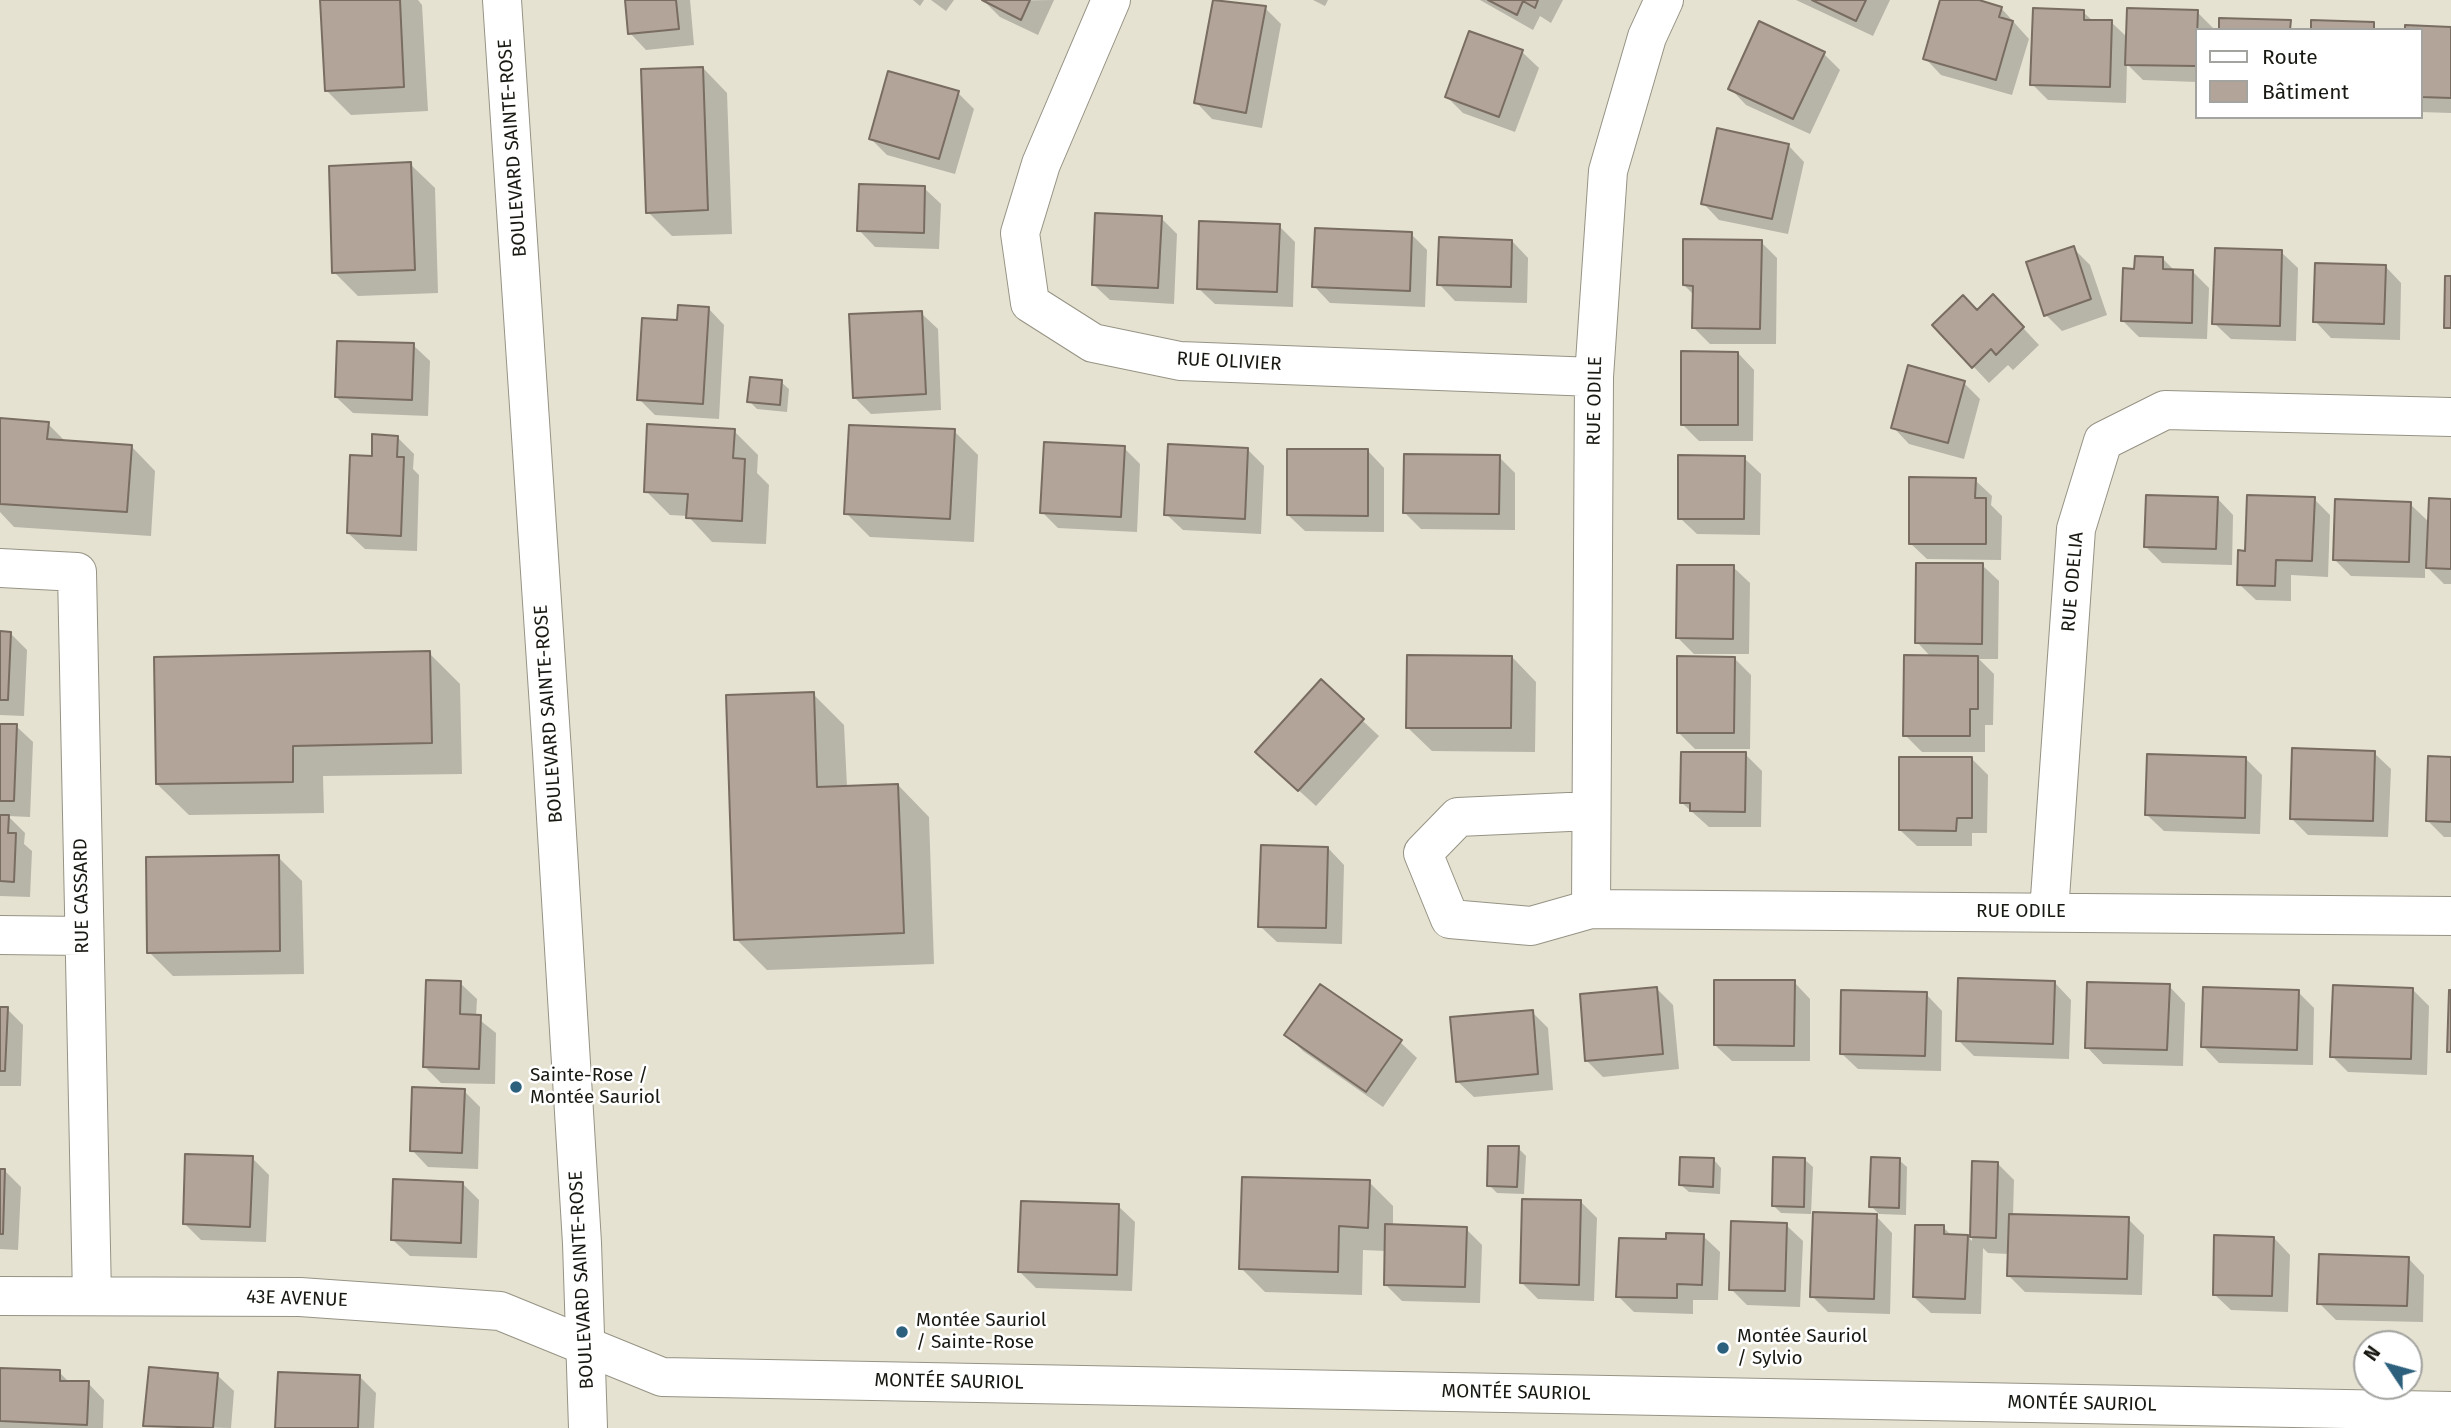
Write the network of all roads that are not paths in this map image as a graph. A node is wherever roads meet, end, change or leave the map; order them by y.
1 (502, 0) edge
2 (1111, 0) edge
3 (1664, 0) edge
4 (1594, 377) junction
5 (2451, 417) edge
6 (0, 568) edge
7 (1591, 811) junction
8 (1591, 909) junction
9 (2049, 912) junction
10 (2451, 916) edge
11 (0, 935) edge
12 (83, 936) junction
13 (0, 1296) edge
14 (92, 1296) junction
15 (586, 1346) junction
16 (2451, 1411) edge
17 (1632, 1412) edge
18 (588, 1428) edge

1 - 15 street, BOULEVARD SAINTE-ROSE
2 - 4 street, RUE OLIVIER
3 - 4 street, RUE ODILE
4 - 7 street, RUE ODILE
5 - 9 street, RUE ODELIA
6 - 12 street, RUE CASSARD
7 - 8 street, RUE ODILE
7 - 8 street, RUE ODILE
8 - 9 street, RUE ODILE
9 - 10 street, RUE ODILE
11 - 12 street
12 - 14 street, RUE CASSARD
13 - 14 street, 43E AVENUE
14 - 15 street, 43E AVENUE
15 - 17 street, MONTÉE SAURIOL
15 - 18 street, BOULEVARD SAINTE-ROSE
16 - 17 street, MONTÉE SAURIOL

